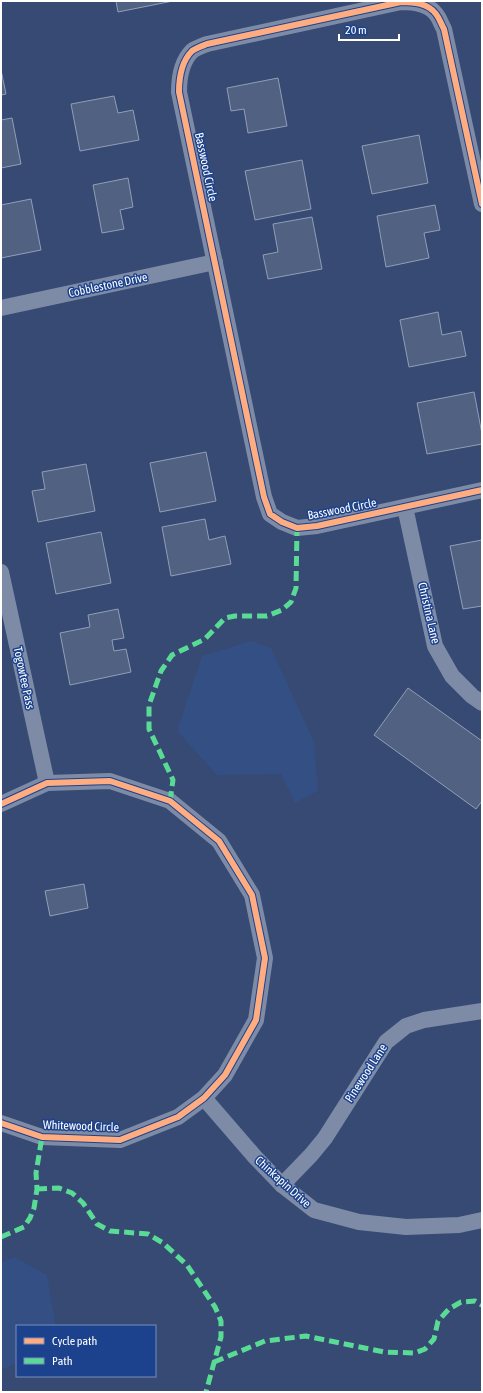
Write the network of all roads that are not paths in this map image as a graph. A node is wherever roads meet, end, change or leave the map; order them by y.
1 (482, 203) edge
2 (215, 262) junction
3 (1, 308) edge
4 (482, 490) edge
5 (405, 507) junction
6 (1, 572) edge
7 (482, 703) edge
8 (47, 783) junction
9 (1, 804) edge
10 (482, 1011) edge
11 (204, 1098) junction
12 (1, 1123) edge
13 (282, 1185) junction
14 (482, 1220) edge

1 - 2 street, Basswood Circle
2 - 3 street, Cobblestone Drive
2 - 5 street, Basswood Circle
4 - 5 street, Basswood Circle
5 - 7 street, Christina Lane
6 - 8 street, Togowtee Pass
8 - 9 street, Whitewood Circle
8 - 11 street, Whitewood Circle
10 - 13 street, Pinewood Lane
11 - 12 street, Whitewood Circle
11 - 13 street, Chinkapin Drive
13 - 14 street, Chinkapin Drive

